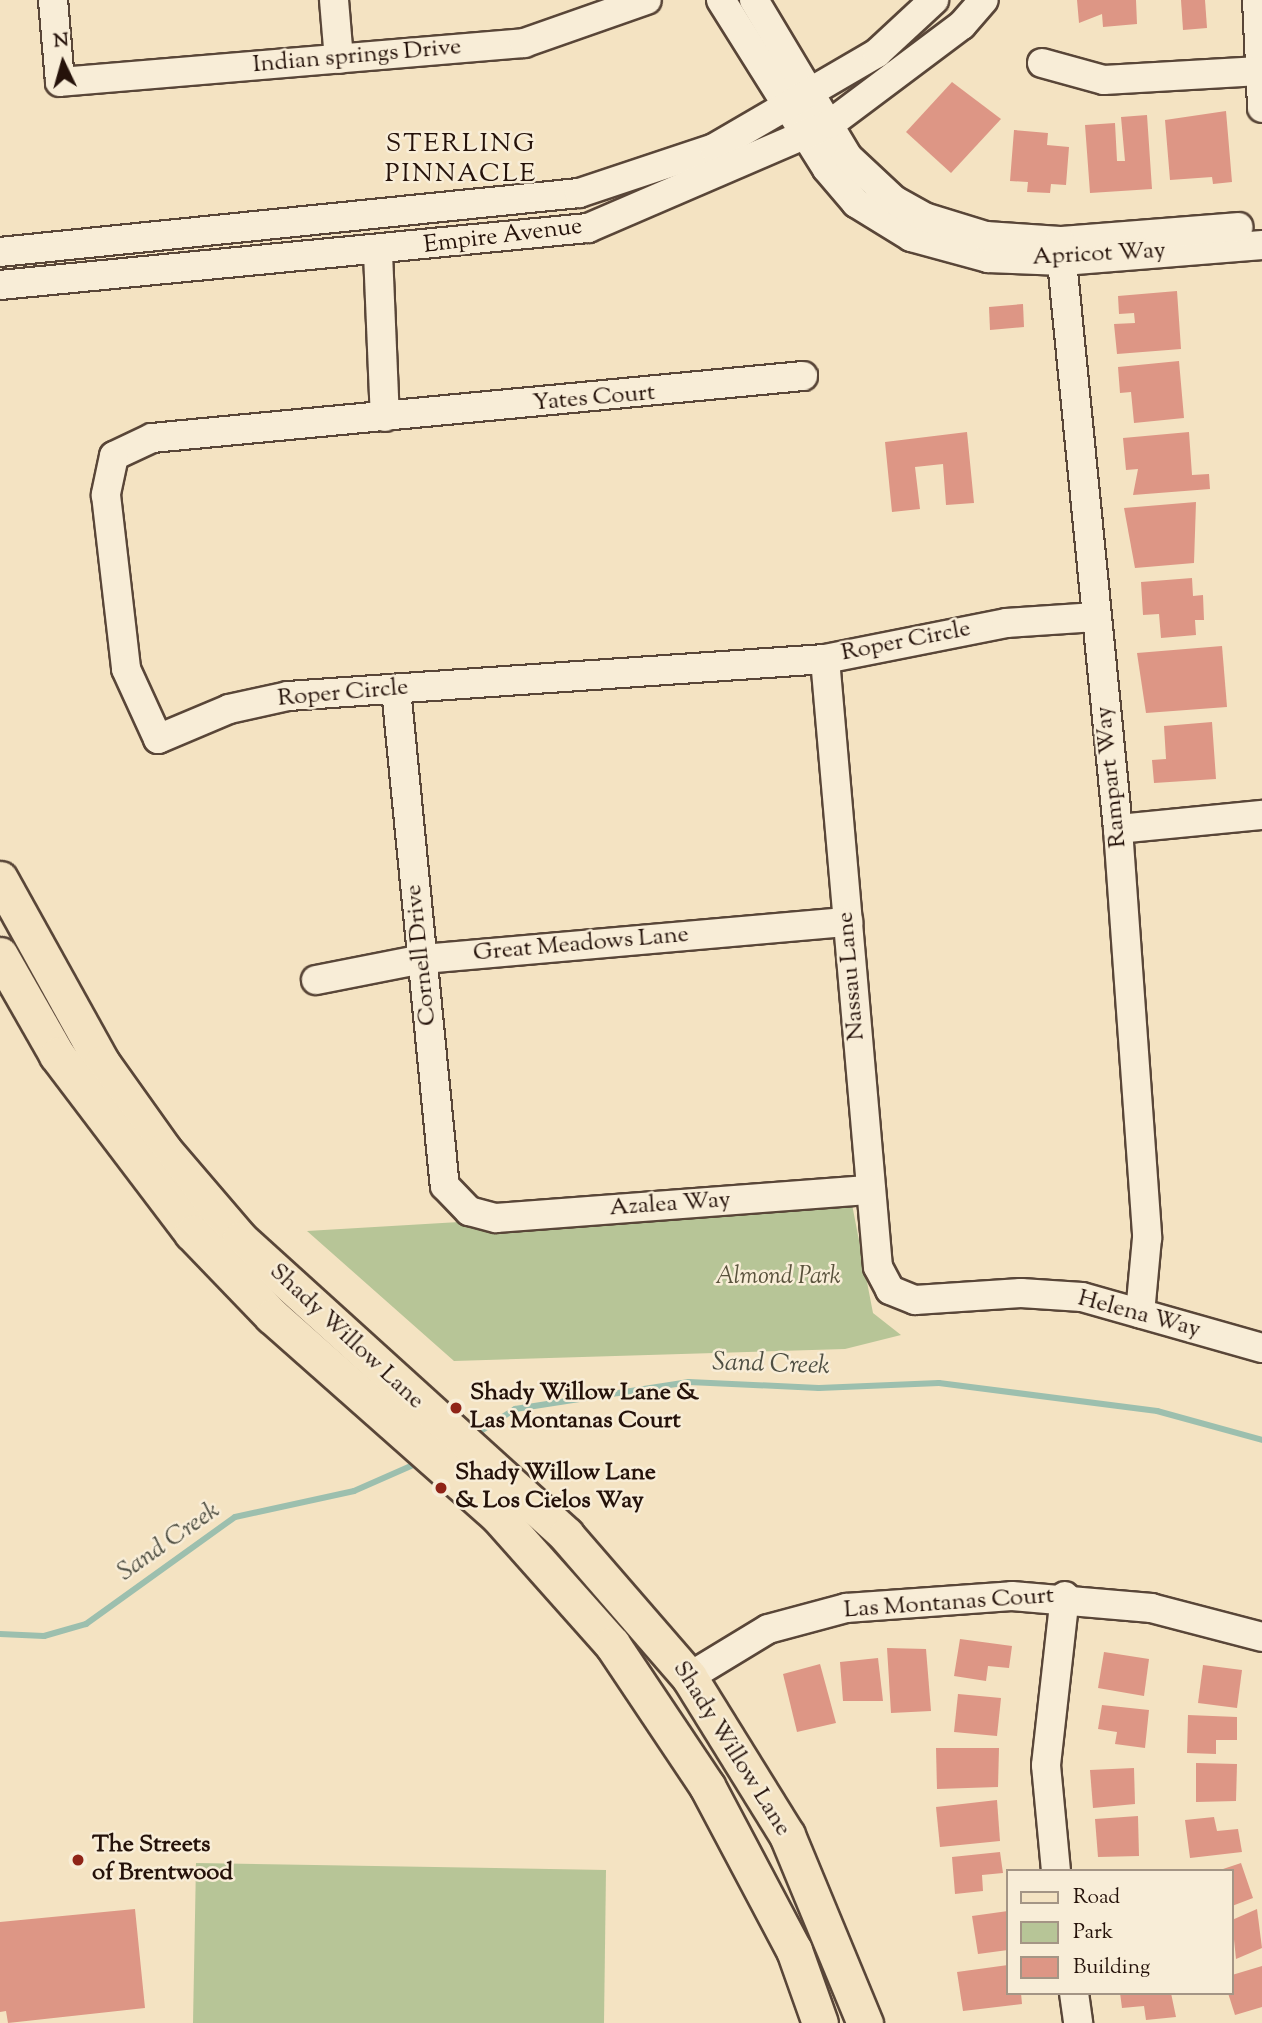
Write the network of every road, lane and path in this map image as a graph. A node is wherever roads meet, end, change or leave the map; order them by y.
1 (53, 0) edge
2 (334, 0) edge
3 (647, 0) edge
4 (721, 0) edge
5 (754, 0) edge
6 (934, 0) edge
7 (984, 0) edge
8 (1257, 0) edge
9 (339, 59) junction
10 (1042, 63) dead end
11 (1260, 71) edge
12 (812, 95) junction
13 (786, 108) junction
14 (1262, 108) edge
15 (830, 124) junction
16 (804, 138) junction
17 (1262, 226) edge
18 (1262, 245) edge
19 (1062, 251) junction
20 (0, 252) edge
21 (378, 253) junction
22 (0, 285) edge
23 (803, 376) dead end
24 (385, 417) junction
25 (1096, 617) junction
26 (825, 659) junction
27 (397, 689) junction
28 (1262, 815) edge
29 (1118, 828) junction
30 (0, 879) edge
31 (9, 919) edge
32 (848, 922) junction
33 (0, 955) edge
34 (423, 959) junction
35 (316, 980) dead end
36 (871, 1190) junction
37 (469, 1211) joint
38 (890, 1290) joint
39 (1140, 1314) junction
40 (1262, 1348) edge
41 (485, 1483) junction
42 (1065, 1596) junction
43 (1262, 1637) edge
44 (689, 1678) junction
45 (1056, 1869) edge
46 (1074, 1995) edge
47 (820, 2023) edge
48 (865, 2023) edge
49 (1078, 2023) edge

1 - 9 street, Indian springs Drive
2 - 9 street
3 - 9 street, Indian springs Drive
4 - 13 street, Apricot Way
5 - 12 street, Apricot Way
6 - 12 street, Empire Avenue
7 - 15 street, Empire Avenue
8 - 11 street
10 - 11 street
11 - 14 street
12 - 13 street, Empire Avenue
12 - 15 street, Apricot Way
13 - 16 street, Apricot Way
13 - 20 street, Empire Avenue
15 - 16 street, Empire Avenue
15 - 19 street, Apricot Way
16 - 19 street, Apricot Way
16 - 21 street, Empire Avenue
17 - 19 street, Apricot Way
18 - 19 street, Apricot Way
19 - 25 street, Rampart Way
21 - 22 street, Empire Avenue
21 - 24 street
23 - 24 street, Yates Court
24 - 27 street, Roper Circle
25 - 26 street, Roper Circle
25 - 29 street, Rampart Way
26 - 27 street, Roper Circle
26 - 32 street, Nassau Lane
27 - 34 street, Cornell Drive
28 - 29 street
29 - 39 street, Rampart Way
30 - 31 main road, Shady Willow Lane
31 - 41 main road, Shady Willow Lane
32 - 34 street, Great Meadows Lane
32 - 36 street, Nassau Lane
33 - 41 main road, Shady Willow Lane
34 - 35 street, Great Meadows Lane
34 - 37 street, Cornell Drive
36 - 37 street, Azalea Way
36 - 38 street, Nassau Lane
38 - 39 street, Helena Way
39 - 40 street, Helena Way
41 - 44 main road, Shady Willow Lane
41 - 47 main road, Shady Willow Lane
42 - 43 street, Las Montanas Court
42 - 44 street, Las Montanas Court
42 - 45 street
44 - 48 main road, Shady Willow Lane
46 - 49 street

